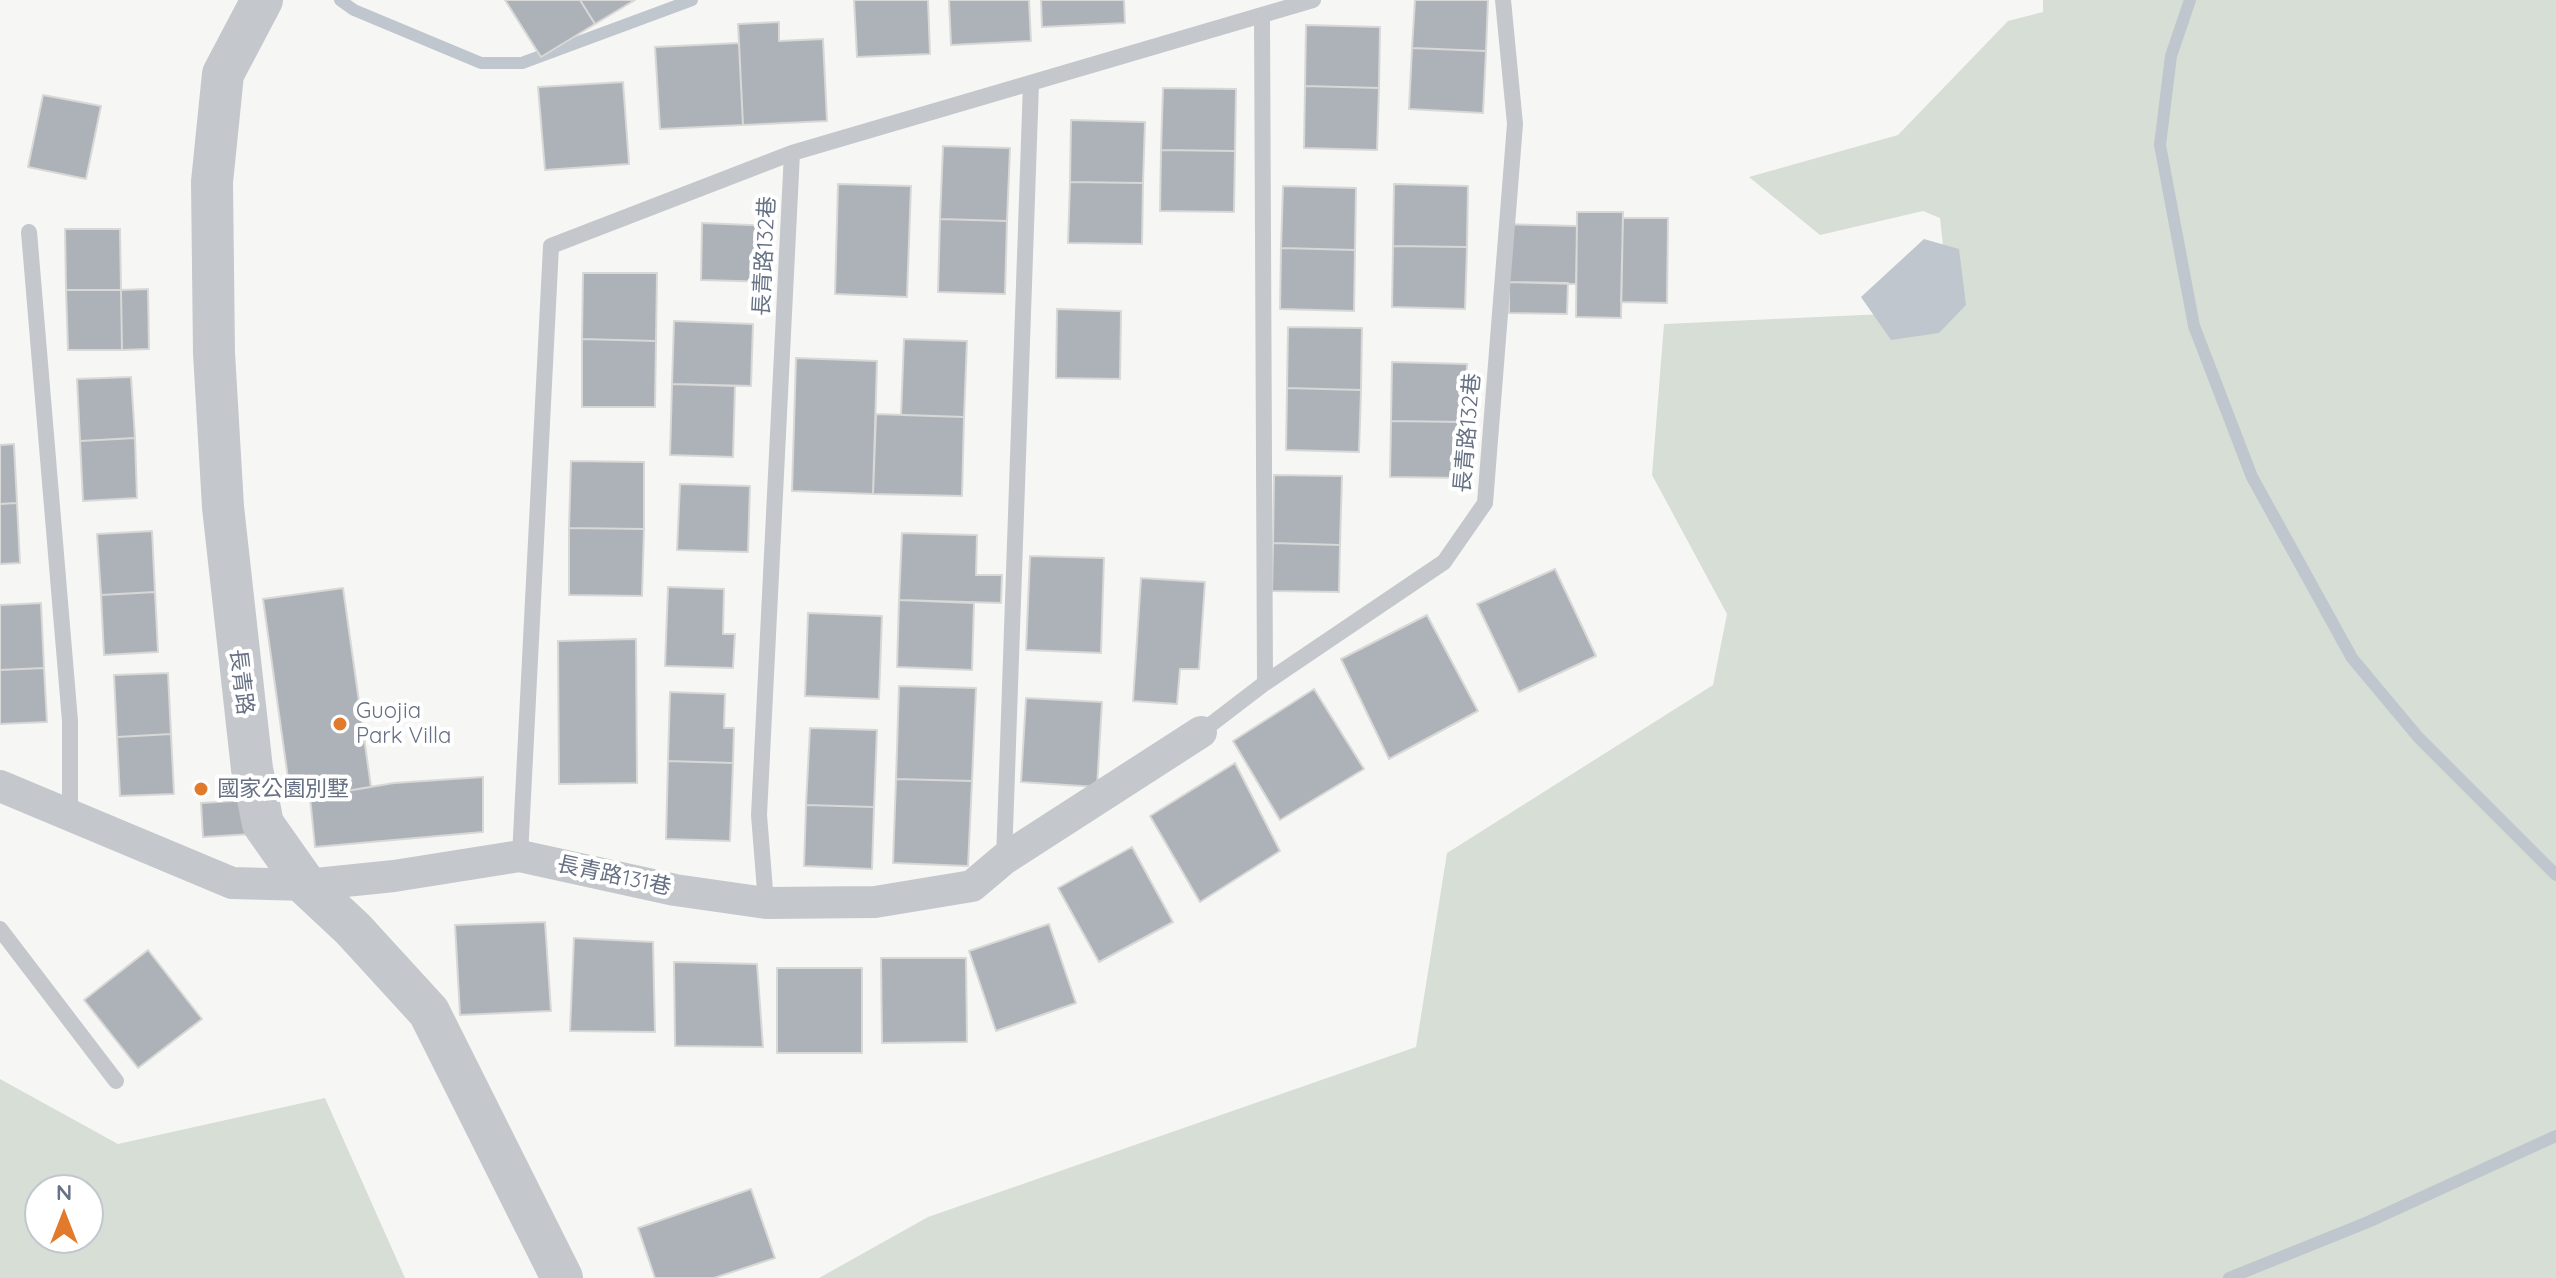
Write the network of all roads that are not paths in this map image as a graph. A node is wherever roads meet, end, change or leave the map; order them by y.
1 (262, 0) edge
2 (1313, 0) edge
3 (1503, 0) edge
4 (1262, 15) junction
5 (1031, 83) junction
6 (792, 153) junction
7 (29, 232) dead end
8 (1265, 683) junction
9 (1201, 732) joint
10 (0, 786) edge
11 (70, 813) junction
12 (520, 856) junction
13 (1004, 859) junction
14 (306, 885) junction
15 (766, 903) junction
16 (0, 929) edge
17 (116, 1081) dead end
18 (562, 1278) edge

1 - 14 street, 長青路
2 - 4 lane
3 - 8 lane, 長青路132巷
4 - 5 lane
4 - 8 lane
5 - 6 lane
5 - 13 lane
6 - 12 lane
6 - 15 lane, 長青路132巷
7 - 11 lane
8 - 9 lane, 長青路132巷
9 - 13 street, 長青路131巷
10 - 11 street, 長青路131巷
11 - 14 street, 長青路131巷
12 - 14 street, 長青路131巷
12 - 15 street, 長青路131巷
13 - 15 street, 長青路131巷
14 - 18 street, 長青路
16 - 17 lane

